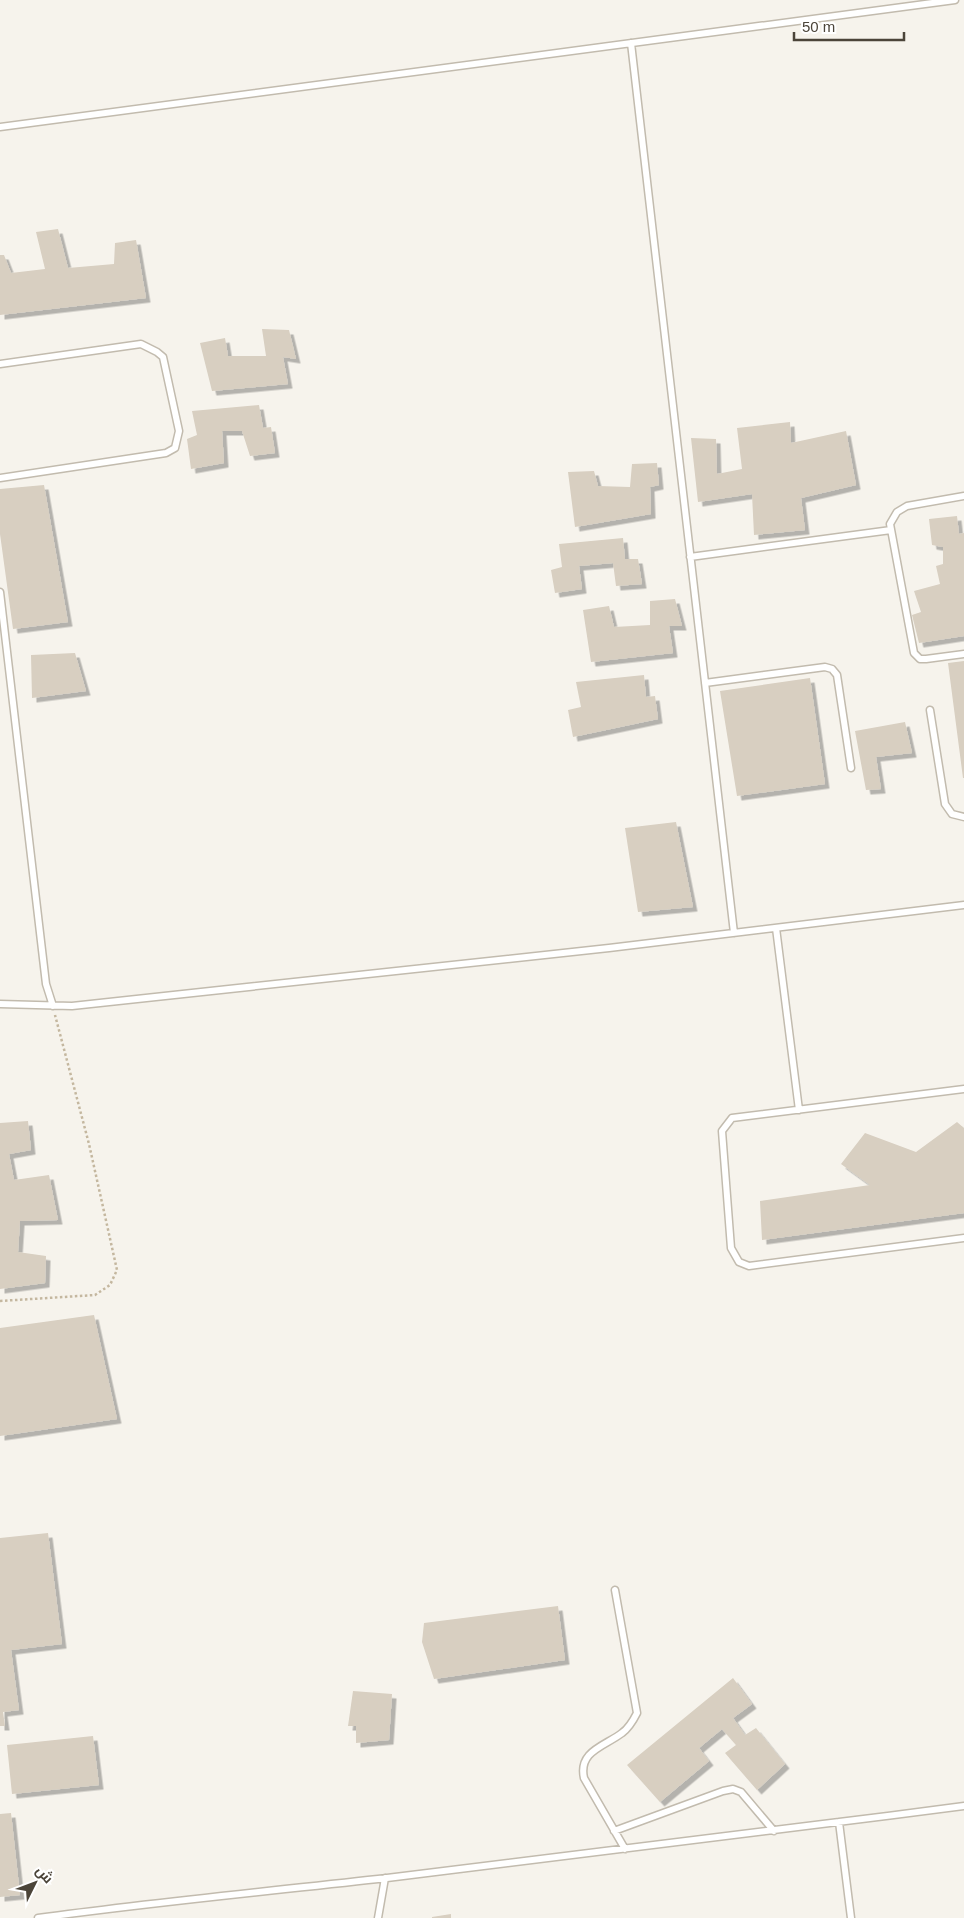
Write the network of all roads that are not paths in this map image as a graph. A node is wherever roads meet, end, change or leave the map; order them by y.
1 (955, 0) edge
2 (631, 43) junction
3 (0, 127) edge
4 (0, 364) edge
5 (0, 478) edge
6 (964, 496) edge
7 (891, 530) junction
8 (690, 557) junction
9 (0, 592) edge
10 (964, 654) edge
11 (705, 683) junction
12 (930, 710) dead end
13 (852, 768) dead end
14 (964, 817) edge
15 (964, 905) edge
16 (776, 928) junction
17 (734, 933) junction
18 (0, 1004) edge
19 (53, 1006) junction
20 (964, 1089) edge
21 (800, 1110) junction
22 (964, 1238) edge
23 (615, 1590) dead end
24 (964, 1806) edge
25 (839, 1822) junction
26 (774, 1830) junction
27 (614, 1831) junction
28 (625, 1849) junction
29 (386, 1878) junction
30 (38, 1918) edge
31 (378, 1918) edge
32 (851, 1918) edge

1 - 2 lane
2 - 3 lane
2 - 8 lane
4 - 5 lane
6 - 7 lane
7 - 8 lane
7 - 10 lane
8 - 11 lane
9 - 19 lane
11 - 13 lane
11 - 17 lane
12 - 14 lane
15 - 16 lane
16 - 17 lane
16 - 21 lane
17 - 19 lane
18 - 19 lane
20 - 21 lane
21 - 22 lane
23 - 27 lane
24 - 25 lane
25 - 26 lane
25 - 32 lane
26 - 27 lane
26 - 28 lane
27 - 28 lane
28 - 29 lane
29 - 30 lane
29 - 31 lane

